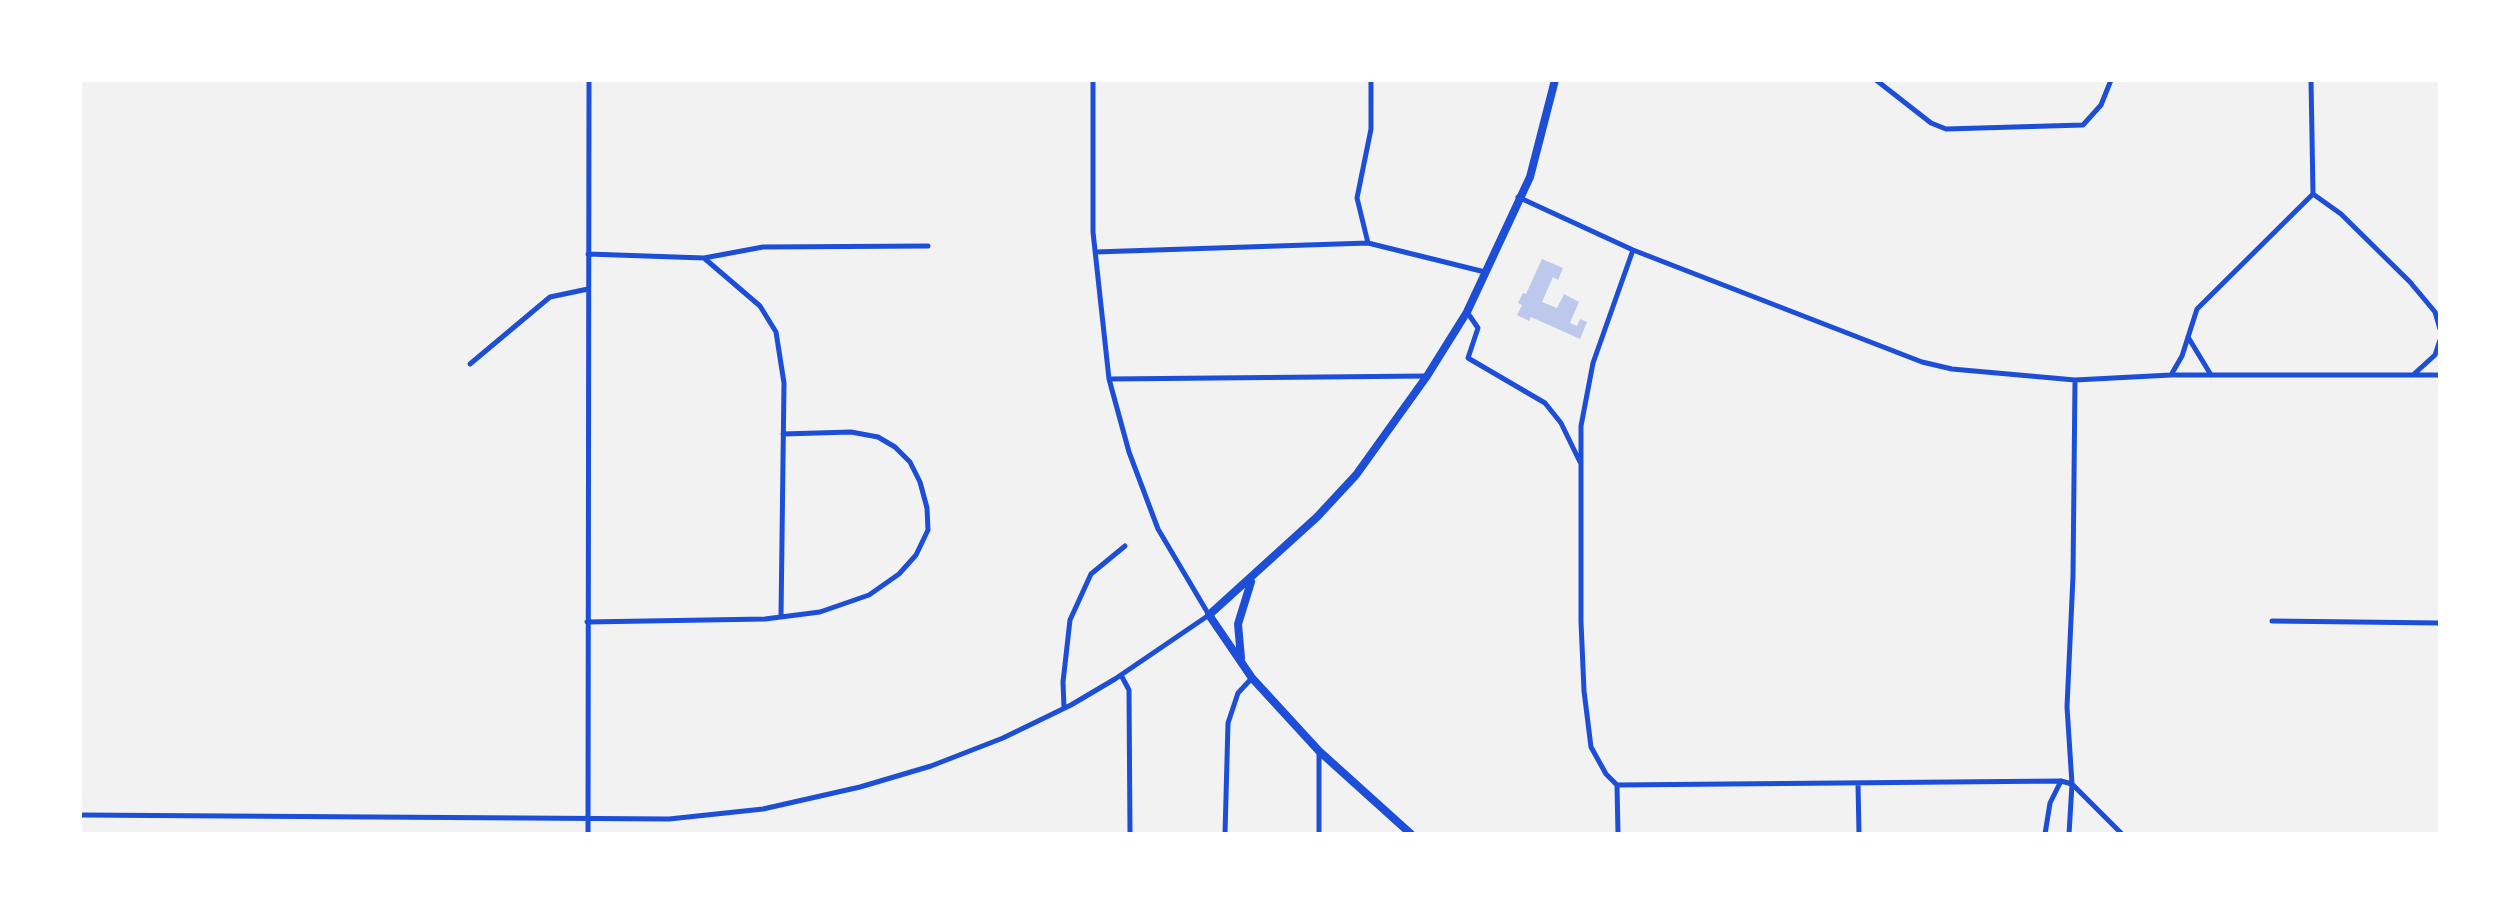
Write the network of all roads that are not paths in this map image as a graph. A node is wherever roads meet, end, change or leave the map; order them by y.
1 (589, 80) edge
2 (1093, 80) edge
3 (1370, 80) edge
4 (1555, 80) edge
5 (1876, 80) edge
6 (2111, 80) edge
7 (2311, 80) edge
8 (2313, 194) junction
9 (1518, 197) junction
10 (1368, 243) junction
11 (928, 246) dead end
12 (1633, 250) junction
13 (1095, 252) junction
14 (588, 254) junction
15 (704, 258) junction
16 (1485, 272) junction
17 (588, 289) junction
18 (1466, 312) junction
19 (2440, 329) edge
20 (2188, 337) junction
21 (2440, 340) edge
22 (470, 364) dead end
23 (2171, 375) junction
24 (2211, 375) junction
25 (2413, 375) junction
26 (2440, 375) edge
27 (1427, 376) junction
28 (1109, 379) junction
29 (2075, 380) junction
30 (783, 434) junction
31 (1582, 465) junction
32 (1125, 546) dead end
33 (1254, 577) junction
34 (1209, 615) junction
35 (781, 617) junction
36 (2272, 621) dead end
37 (587, 622) junction
38 (2440, 623) edge
39 (1121, 676) junction
40 (1250, 676) junction
41 (1064, 708) junction
42 (1319, 751) junction
43 (2061, 780) junction
44 (1858, 784) junction
45 (2072, 784) junction
46 (1617, 785) junction
47 (80, 815) edge
48 (589, 819) junction
49 (589, 834) edge
50 (1130, 834) edge
51 (1224, 834) edge
52 (1319, 834) edge
53 (1411, 834) edge
54 (1618, 834) edge
55 (1859, 834) edge
56 (2045, 834) edge
57 (2068, 834) edge
58 (2122, 834) edge

1 - 14 street
2 - 13 street
3 - 10 street
4 - 9 main road
5 - 6 street
7 - 8 street
8 - 19 street
8 - 20 street
9 - 12 street
9 - 16 main road
10 - 13 street
10 - 16 street
11 - 15 street
12 - 29 street
12 - 31 street
13 - 28 street
14 - 15 street
14 - 17 street
15 - 30 street
16 - 18 main road
17 - 22 street
17 - 37 street
18 - 27 main road
18 - 31 street
20 - 23 street
20 - 24 street
21 - 25 street
23 - 24 street
23 - 29 street
24 - 25 street
25 - 26 street
27 - 28 street
27 - 33 main road
28 - 34 street
29 - 45 street
30 - 35 street
30 - 35 street
31 - 46 street
32 - 41 street
33 - 34 main road
33 - 40 main road
34 - 39 street
34 - 40 main road
35 - 37 street
36 - 38 street
37 - 48 street
39 - 41 street
39 - 50 street
40 - 42 main road
40 - 51 street
41 - 48 street
42 - 52 street
42 - 53 main road
43 - 44 street
43 - 45 street
43 - 56 street
44 - 46 street
44 - 55 street
45 - 57 street
45 - 58 street
46 - 54 street
47 - 48 street
48 - 49 street

